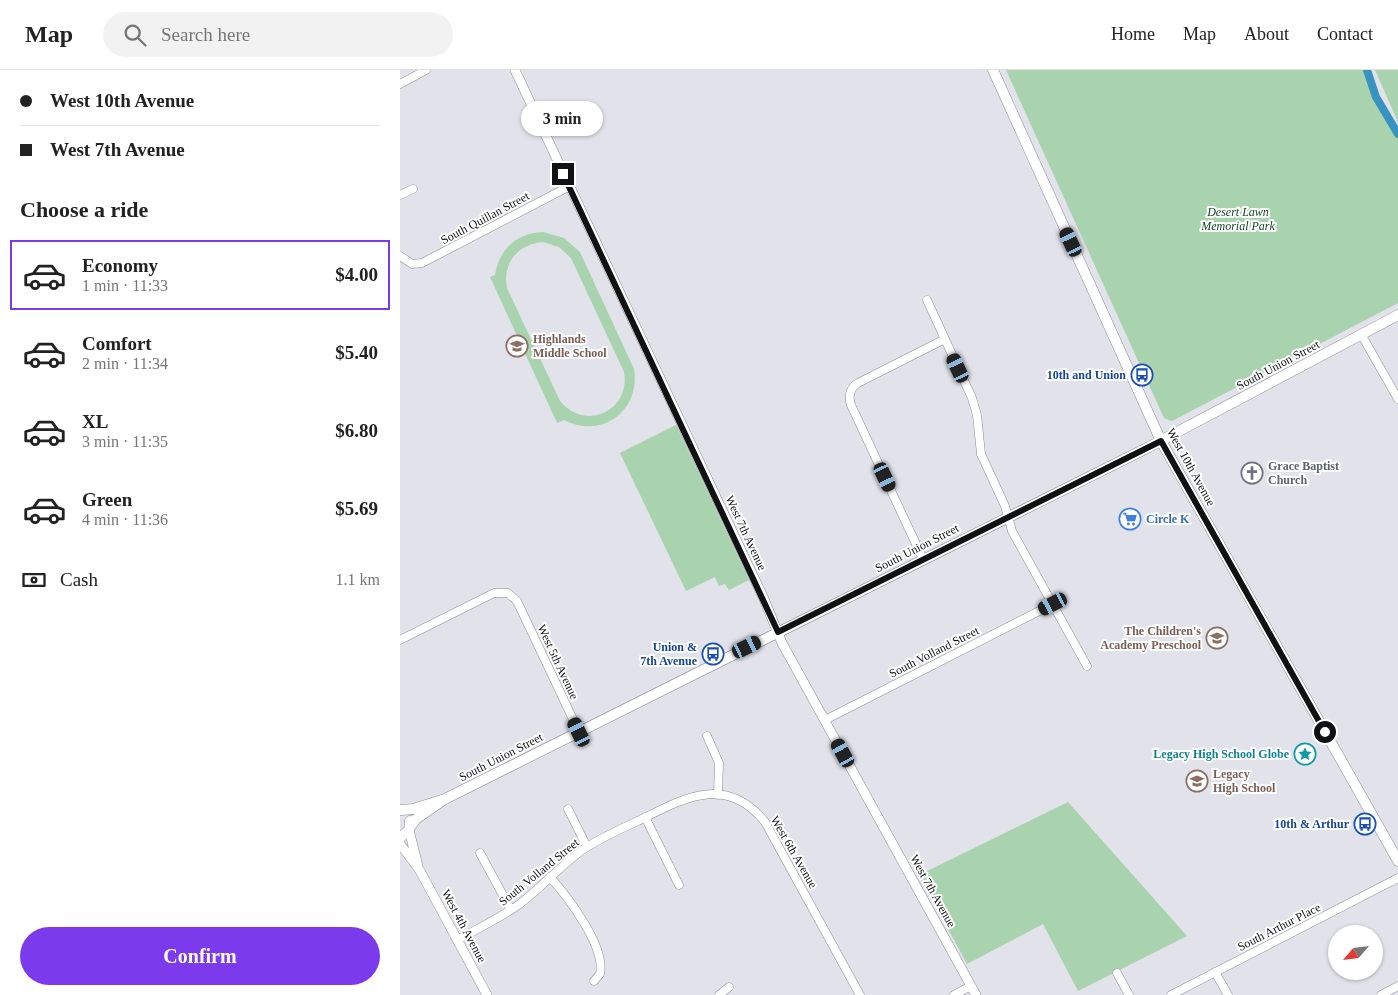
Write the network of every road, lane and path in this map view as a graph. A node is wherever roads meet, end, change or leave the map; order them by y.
1 (514, 70) edge
2 (993, 70) edge
3 (423, 71) edge
4 (400, 84) edge
5 (568, 187) junction
6 (413, 189) dead end
7 (400, 195) edge
8 (400, 256) edge
9 (927, 300) dead end
10 (1398, 315) edge
11 (1361, 334) junction
12 (944, 339) junction
13 (1398, 399) edge
14 (1161, 441) junction
15 (1008, 516) junction
16 (923, 559) junction
17 (1053, 604) junction
18 (778, 632) junction
19 (400, 640) edge
20 (1087, 666) dead end
21 (825, 720) junction
22 (579, 732) junction
23 (707, 736) dead end
24 (718, 794) junction
25 (445, 799) junction
26 (401, 809) edge
27 (568, 809) dead end
28 (645, 817) junction
29 (410, 828) junction
30 (400, 838) edge
31 (400, 844) edge
32 (587, 847) junction
33 (480, 853) dead end
34 (1398, 861) edge
35 (419, 869) junction
36 (550, 877) junction
37 (1398, 878) edge
38 (679, 885) dead end
39 (511, 910) junction
40 (457, 940) junction
41 (1215, 972) junction
42 (1117, 973) dead end
43 (594, 980) dead end
44 (971, 986) junction
45 (1398, 986) edge
46 (729, 987) dead end
47 (487, 995) edge
48 (719, 995) edge
49 (860, 995) edge
50 (954, 995) edge
51 (976, 995) edge
52 (1129, 995) edge
53 (1171, 995) edge
54 (1228, 995) edge
55 (1381, 995) edge

1 - 5 street, West 7th Avenue
2 - 14 main road, West 10th Avenue
3 - 4 street
5 - 8 street, South Quillan Street
5 - 18 street, West 7th Avenue
6 - 7 street
9 - 12 street
10 - 11 main road, South Union Street
11 - 13 street
11 - 14 main road, South Union Street
12 - 15 street
12 - 16 street
14 - 15 main road, South Union Street
14 - 34 main road, West 10th Avenue
15 - 16 main road, South Union Street
15 - 17 street
16 - 18 main road, South Union Street
17 - 20 street
17 - 21 street, South Volland Street
18 - 21 street, West 7th Avenue
18 - 22 main road, South Union Street
19 - 22 street, West 5th Avenue
21 - 44 street, West 7th Avenue
22 - 25 main road, South Union Street
23 - 24 street
24 - 28 street, South Volland Street
24 - 49 street, West 6th Avenue
25 - 26 main road, South Union Street
25 - 29 main road, South Union Street
26 - 29 main road
27 - 32 street
28 - 32 street, South Volland Street
28 - 38 street
29 - 30 main road, South Union Street
29 - 35 street, West 4th Avenue
31 - 35 street, West 4th Avenue
32 - 36 street, South Volland Street
33 - 39 street
35 - 40 street, West 4th Avenue
36 - 39 street, South Volland Street
36 - 43 street
37 - 41 street, South Arthur Place
39 - 40 street, South Volland Street
40 - 47 street, West 4th Avenue
41 - 53 street, South Arthur Place
41 - 54 street
42 - 52 street
44 - 50 street
44 - 51 street, West 7th Avenue
45 - 55 street
46 - 48 street

